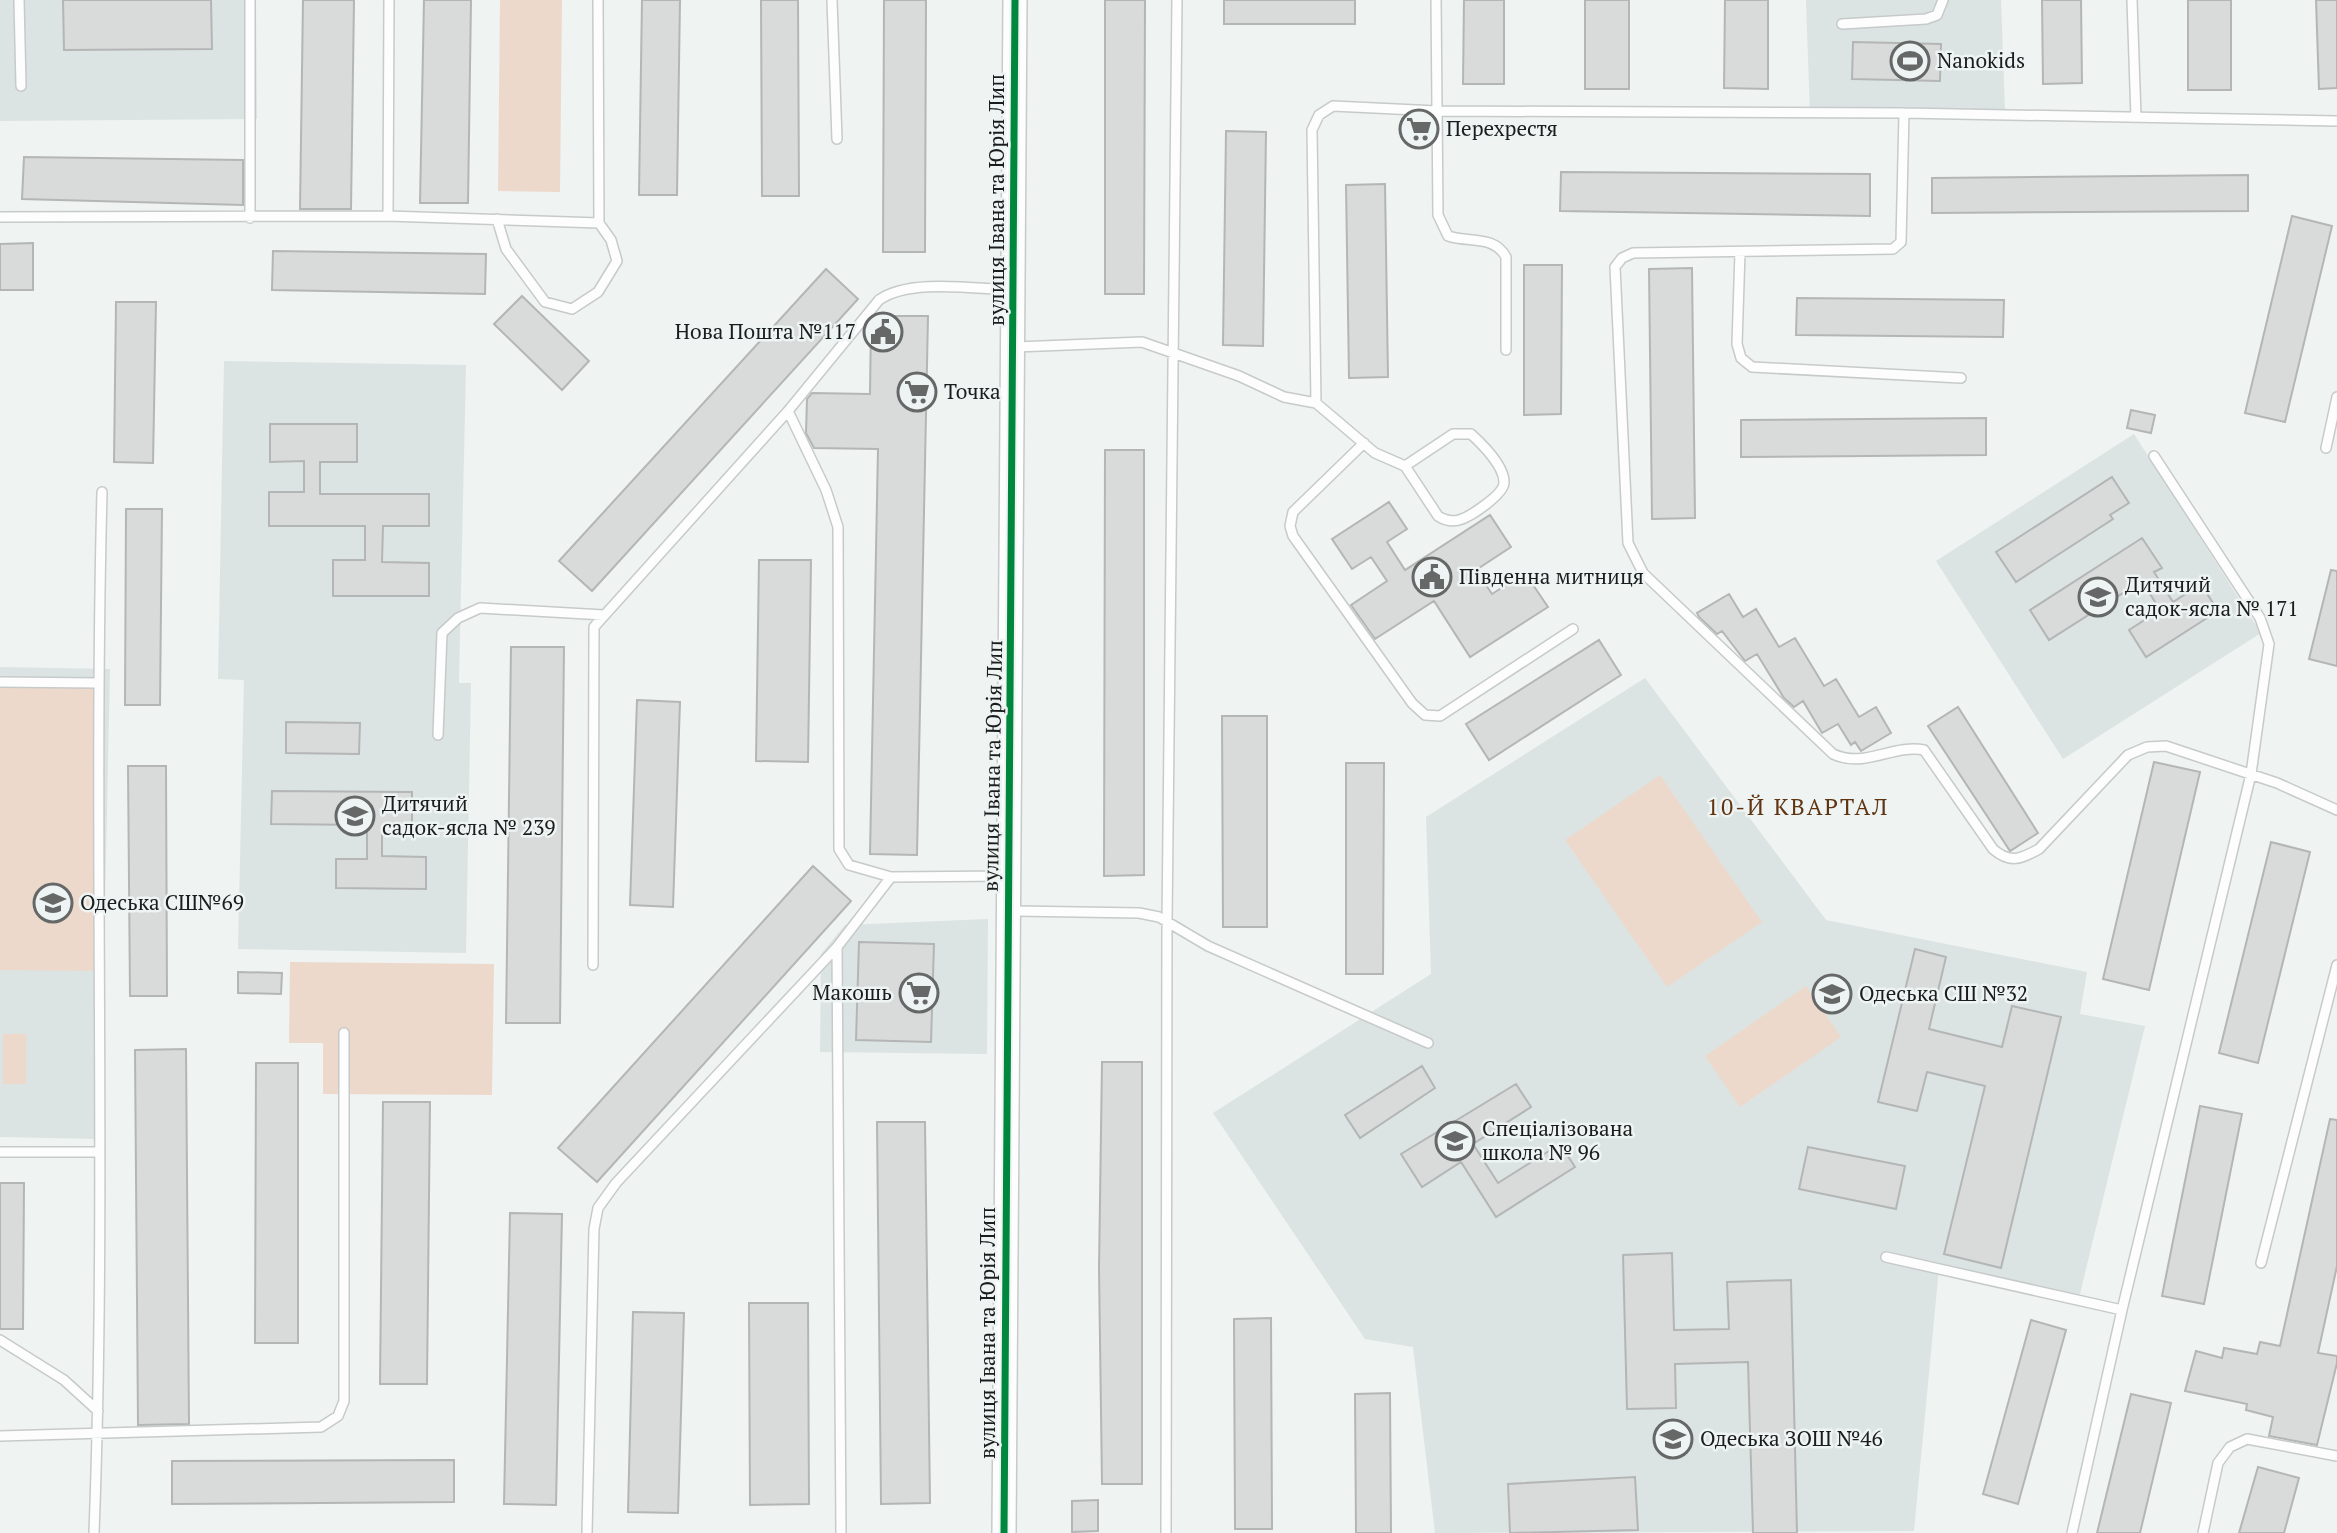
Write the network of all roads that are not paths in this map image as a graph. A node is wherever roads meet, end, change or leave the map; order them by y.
1 (19, 0) edge
2 (250, 0) edge
3 (389, 0) edge
4 (598, 0) edge
5 (832, 0) edge
6 (1014, 0) edge
7 (1177, 0) edge
8 (1436, 0) edge
9 (1943, 0) edge
10 (2132, 0) edge
11 (1842, 24) dead end
12 (21, 86) dead end
13 (1437, 111) junction
14 (1904, 113) junction
15 (2136, 117) junction
16 (2337, 121) edge
17 (837, 139) dead end
18 (388, 216) junction
19 (0, 217) edge
20 (250, 218) junction
21 (497, 219) junction
22 (599, 223) junction
23 (1740, 252) junction
24 (1015, 290) junction
25 (1014, 347) junction
26 (1506, 350) dead end
27 (1172, 353) junction
28 (1961, 378) dead end
29 (2337, 397) edge
30 (1316, 403) junction
31 (788, 411) junction
32 (1364, 443) junction
33 (2326, 448) dead end
34 (2154, 456) dead end
35 (1405, 466) junction
36 (102, 492) dead end
37 (604, 615) junction
38 (1573, 629) dead end
39 (0, 682) edge
40 (97, 683) junction
41 (438, 735) dead end
42 (2252, 774) junction
43 (2337, 810) edge
44 (1009, 876) junction
45 (891, 877) junction
46 (1009, 911) junction
47 (1167, 922) junction
48 (837, 947) junction
49 (593, 965) dead end
50 (2337, 965) edge
51 (344, 1033) dead end
52 (1428, 1043) dead end
53 (0, 1152) edge
54 (99, 1152) junction
55 (1886, 1257) dead end
56 (2261, 1263) dead end
57 (2122, 1310) junction
58 (0, 1340) edge
59 (98, 1411) junction
60 (98, 1435) junction
61 (0, 1436) edge
62 (2337, 1456) edge
63 (94, 1533) edge
64 (587, 1533) edge
65 (841, 1533) edge
66 (1004, 1533) edge
67 (1166, 1533) edge
68 (2072, 1533) edge
69 (2203, 1533) edge

1 - 12 lane
2 - 20 lane
3 - 18 lane
4 - 22 lane
5 - 17 lane
6 - 24 street, вулиця Івана та Юрія Лип
7 - 27 lane
8 - 13 lane
9 - 11 lane
10 - 15 lane
13 - 14 lane
13 - 26 lane
13 - 30 lane
14 - 15 lane
14 - 23 lane
15 - 16 lane
18 - 20 lane
18 - 21 lane
19 - 20 lane
21 - 22 lane
21 - 22 lane
23 - 28 lane
23 - 42 lane
24 - 25 street, вулиця Івана та Юрія Лип
24 - 31 lane
25 - 27 lane
25 - 44 street, вулиця Івана та Юрія Лип
27 - 30 lane
27 - 47 lane
29 - 33 lane
30 - 32 lane
31 - 37 lane
31 - 45 lane
32 - 35 lane
32 - 38 lane
34 - 42 lane
35 - 35 lane
36 - 40 lane
37 - 41 lane
37 - 49 lane
39 - 40 lane
40 - 54 lane
42 - 43 lane
42 - 57 lane
44 - 45 lane
44 - 46 street, вулиця Івана та Юрія Лип
45 - 48 lane
46 - 47 lane
46 - 66 street, вулиця Івана та Юрія Лип
47 - 52 lane
47 - 67 lane
48 - 64 lane
48 - 65 lane
50 - 56 lane
51 - 60 lane
53 - 54 lane
54 - 59 lane
55 - 57 lane
57 - 68 lane
58 - 59 lane
59 - 60 lane
60 - 61 lane
60 - 63 lane
62 - 69 lane

